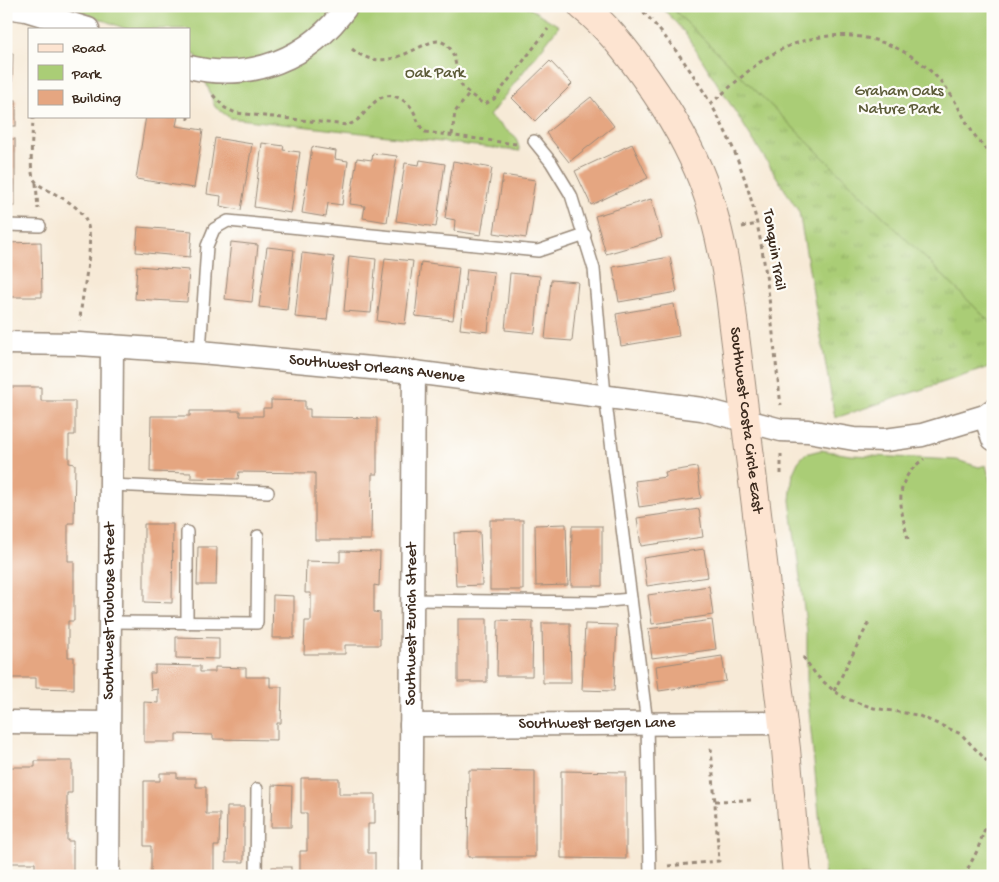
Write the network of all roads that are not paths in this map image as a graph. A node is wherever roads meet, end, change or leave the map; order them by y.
1 (347, 6) edge
2 (582, 6) edge
3 (6, 7) edge
4 (85, 28) edge
5 (196, 69) edge
6 (534, 141) road end
7 (6, 225) edge
8 (40, 226) road end
9 (585, 235) junction
10 (6, 343) edge
11 (112, 346) junction
12 (200, 352) junction
13 (414, 372) junction
14 (605, 395) junction
15 (989, 413) edge
16 (745, 420) junction
17 (993, 439) edge
18 (111, 486) junction
19 (268, 492) dead end
20 (187, 532) dead end
21 (258, 536) dead end
22 (631, 599) junction
23 (412, 600) junction
24 (109, 622) junction
25 (187, 622) junction
26 (6, 722) edge
27 (783, 722) junction
28 (108, 723) junction
29 (647, 723) junction
30 (411, 725) junction
31 (257, 789) dead end
32 (650, 872) edge
33 (108, 876) edge
34 (256, 876) edge
35 (410, 876) edge
36 (798, 876) edge

1 - 5 street
2 - 16 street, Southwest Costa Circle East
3 - 4 street
6 - 9 lane
7 - 8 lane
9 - 12 lane
9 - 14 lane
10 - 11 street, Southwest Orleans Avenue
11 - 12 street, Southwest Orleans Avenue
11 - 18 street, Southwest Toulouse Street
12 - 13 street, Southwest Orleans Avenue
13 - 14 street, Southwest Orleans Avenue
13 - 23 street, Southwest Zurich Street
14 - 16 street, Southwest Orleans Avenue
14 - 22 lane
15 - 16 street, Southwest Orleans Avenue
15 - 17 street
16 - 27 street, Southwest Costa Circle East
18 - 19 lane
18 - 24 street, Southwest Toulouse Street
20 - 25 lane
21 - 25 lane
22 - 23 lane
22 - 29 lane
23 - 30 street, Southwest Zurich Street
24 - 25 lane
24 - 28 street, Southwest Toulouse Street
26 - 28 street
27 - 29 street, Southwest Bergen Lane
27 - 36 street, Southwest Costa Circle East
28 - 33 street, Southwest Toulouse Street
29 - 30 street, Southwest Bergen Lane
29 - 32 lane
30 - 35 street, Southwest Zurich Street
31 - 34 lane

